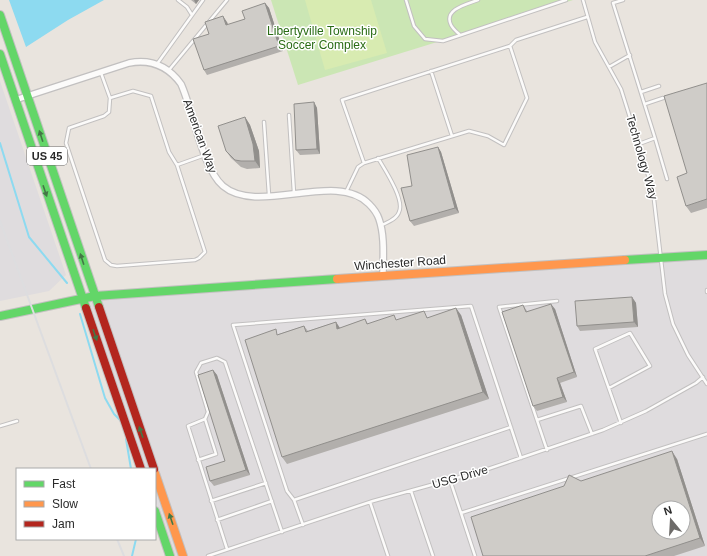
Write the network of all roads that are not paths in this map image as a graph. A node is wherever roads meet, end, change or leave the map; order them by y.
1 (178, 0) edge
2 (203, 0) edge
3 (227, 0) edge
4 (406, 0) edge
5 (478, 0) edge
6 (566, 0) edge
7 (583, 0) edge
8 (623, 0) edge
9 (0, 15) edge
10 (192, 15) junction
11 (587, 17) junction
12 (460, 35) junction
13 (510, 46) junction
14 (0, 54) edge
15 (630, 55) junction
16 (156, 64) junction
17 (608, 67) junction
18 (169, 70) junction
19 (432, 71) junction
20 (101, 72) junction
21 (659, 86) dead end
22 (641, 92) junction
23 (28, 96) junction
24 (110, 98) junction
25 (663, 98) edge
26 (15, 100) junction
27 (645, 104) junction
28 (289, 115) dead end
29 (264, 122) dead end
30 (452, 136) junction
31 (655, 138) junction
32 (639, 144) junction
33 (205, 155) junction
34 (378, 158) junction
35 (364, 163) junction
36 (177, 165) junction
37 (667, 179) dead end
38 (346, 192) junction
39 (294, 194) junction
40 (269, 196) junction
41 (381, 226) junction
42 (707, 255) edge
43 (662, 259) junction
44 (384, 276) junction
45 (95, 296) junction
46 (82, 298) junction
47 (557, 301) dead end
48 (0, 316) edge
49 (703, 377) junction
50 (707, 384) edge
51 (609, 388) junction
52 (205, 419) junction
53 (537, 420) junction
54 (17, 421) dead end
55 (621, 423) junction
56 (0, 426) edge
57 (511, 427) junction
58 (592, 434) junction
59 (707, 434) edge
60 (547, 450) junction
61 (521, 458) junction
62 (198, 460) junction
63 (141, 468) edge
64 (154, 468) edge
65 (156, 476) edge
66 (450, 480) junction
67 (266, 483) junction
68 (411, 491) junction
69 (294, 500) junction
70 (211, 501) junction
71 (272, 501) junction
72 (370, 502) junction
73 (461, 513) junction
74 (156, 514) edge
75 (217, 520) junction
76 (303, 525) junction
77 (282, 532) junction
78 (227, 550) junction
79 (170, 556) edge
80 (183, 556) edge
81 (208, 556) edge
82 (388, 556) edge
83 (432, 556) edge
84 (475, 556) edge

1 - 10 lane
2 - 10 lane
3 - 18 lane
4 - 12 lane
5 - 12 lane
6 - 12 lane
7 - 11 lane, Technology Way
8 - 15 lane
9 - 23 main road, US 45
10 - 16 lane
11 - 13 lane
11 - 17 lane, Technology Way
13 - 19 lane
13 - 30 lane
14 - 26 main road, US 45
15 - 17 lane
15 - 22 lane
16 - 18 street, American Way
16 - 20 street, American Way
17 - 32 lane, Technology Way
18 - 33 street, American Way
19 - 30 lane
19 - 35 lane
20 - 23 street, American Way
20 - 24 lane
21 - 22 lane
22 - 27 lane
23 - 26 street, American Way
45 -> 23 main road, US 45
24 - 36 lane
24 - 36 lane
25 - 27 lane
26 -> 46 main road, US 45
27 - 31 lane
28 - 39 lane
29 - 40 lane
30 - 34 lane
31 - 32 lane
31 - 37 lane
32 - 43 lane, Technology Way
33 - 36 lane
33 - 40 street, American Way
34 - 35 lane
34 - 41 lane
35 - 38 lane
38 - 39 street, American Way
38 - 41 street, American Way
39 - 40 street, American Way
41 - 44 street, American Way
42 - 43 main road, Winchester Road
43 - 44 main road, Winchester Road
43 - 49 lane, Technology Way
44 - 45 main road, Winchester Road
45 - 46 main road, Winchester Road
64 -> 45 main road, US 45
46 - 48 main road, Winchester Road
46 -> 63 main road, US 45
47 - 53 lane
49 - 50 lane, Technology Way
49 - 55 lane, USG Drive
51 - 51 lane
51 - 55 lane
52 - 62 lane
52 - 62 lane
52 - 67 lane
53 - 58 lane
53 - 60 lane
54 - 56 lane
55 - 58 lane, USG Drive
57 - 61 lane
57 - 69 lane
57 - 69 lane
58 - 60 lane, USG Drive
59 - 73 lane
60 - 61 lane, USG Drive
61 - 66 lane, USG Drive
62 - 70 lane
80 -> 65 main road
66 - 68 lane, USG Drive
66 - 73 lane
67 - 70 lane
67 - 71 lane
68 - 72 lane, USG Drive
68 - 83 lane
69 - 76 lane
70 - 75 lane
71 - 75 lane
71 - 77 lane
72 - 76 lane, USG Drive
72 - 82 lane
73 - 84 lane
74 - 79 main road
75 - 78 lane
76 - 77 lane, USG Drive
77 - 78 lane, USG Drive
78 - 81 lane, USG Drive

